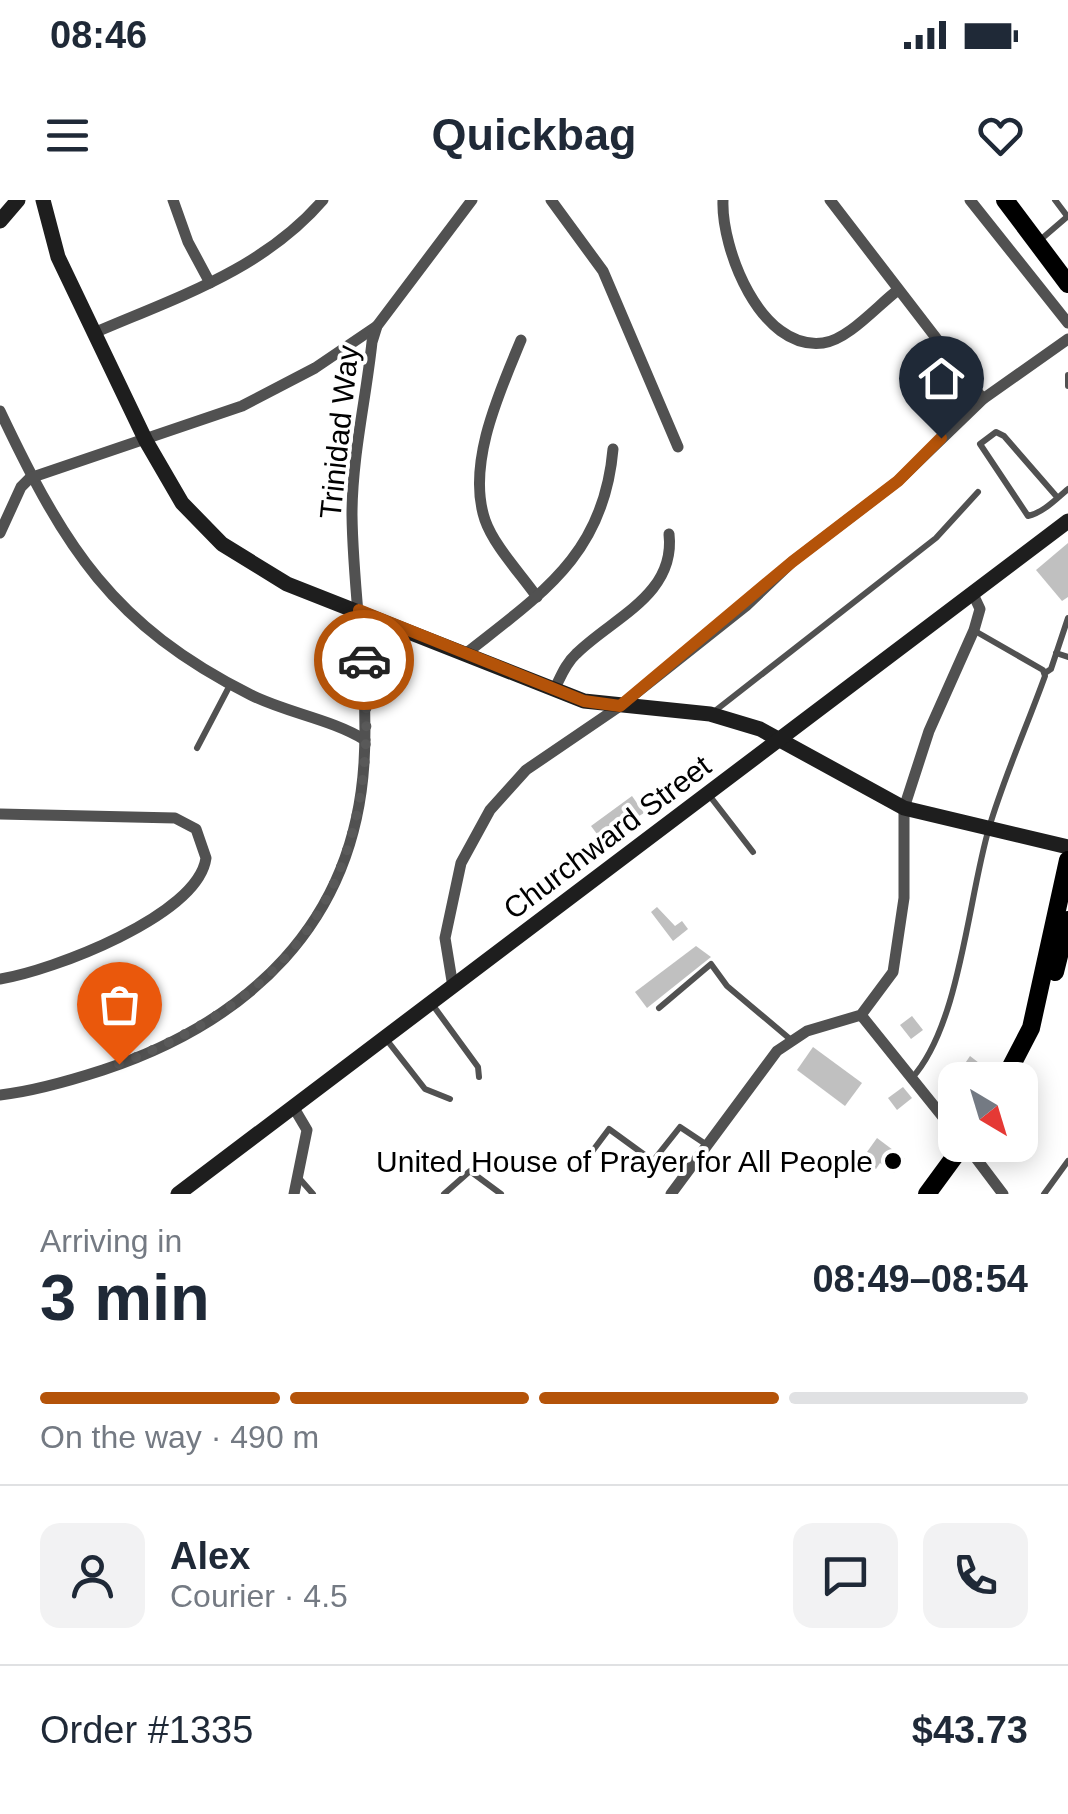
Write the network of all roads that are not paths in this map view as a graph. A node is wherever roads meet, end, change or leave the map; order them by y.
1 (18, 200) edge
2 (43, 200) edge
3 (173, 200) edge
4 (323, 200) edge
5 (472, 200) edge
6 (551, 200) edge
7 (723, 200) edge
8 (830, 200) edge
9 (970, 200) edge
10 (1005, 200) edge
11 (1055, 200) edge
12 (1068, 216) edge
13 (0, 221) edge
14 (1036, 244) junction
15 (210, 283) junction
16 (1068, 284) edge
17 (898, 290) junction
18 (1068, 323) edge
19 (377, 326) junction
20 (94, 333) junction
21 (1068, 339) edge
22 (521, 340) dead end
23 (1068, 375) edge
24 (1068, 386) edge
25 (983, 400) junction
26 (0, 412) edge
27 (146, 441) junction
28 (678, 447) dead end
29 (614, 449) dead end
30 (30, 478) junction
31 (1068, 489) edge
32 (978, 492) dead end
33 (1057, 497) junction
34 (1068, 520) edge
35 (0, 533) edge
36 (669, 534) dead end
37 (973, 594) junction
38 (537, 596) junction
39 (359, 610) junction
40 (1068, 618) edge
41 (974, 630) junction
42 (1056, 653) junction
43 (464, 655) junction
44 (1068, 657) edge
45 (1044, 673) junction
46 (231, 684) junction
47 (554, 688) junction
48 (620, 706) junction
49 (710, 714) junction
50 (364, 740) junction
51 (778, 742) junction
52 (198, 748) dead end
53 (709, 794) junction
54 (904, 808) junction
55 (0, 814) edge
56 (989, 828) junction
57 (1068, 847) edge
58 (753, 852) dead end
59 (1068, 860) edge
60 (1068, 920) edge
61 (0, 979) edge
62 (453, 987) junction
63 (431, 1003) junction
64 (658, 1008) dead end
65 (861, 1015) junction
66 (385, 1038) junction
67 (790, 1040) junction
68 (1013, 1062) edge
69 (1023, 1062) edge
70 (479, 1077) dead end
71 (912, 1078) junction
72 (0, 1095) edge
73 (450, 1098) dead end
74 (294, 1108) junction
75 (938, 1111) edge
76 (708, 1146) junction
77 (588, 1158) dead end
78 (1068, 1161) edge
79 (951, 1162) edge
80 (977, 1162) edge
81 (298, 1177) junction
82 (178, 1194) edge
83 (294, 1194) edge
84 (313, 1194) edge
85 (444, 1194) edge
86 (501, 1194) edge
87 (670, 1194) edge
88 (927, 1194) edge
89 (1002, 1194) edge
90 (1044, 1194) edge

1 - 13 street
2 - 20 street
3 - 15 street
4 - 15 street
5 - 19 street, Trinidad Way
6 - 28 street
7 - 17 street
8 - 17 street
9 - 18 street
10 - 14 main road
11 - 12 lane
12 - 14 lane
14 - 16 main road
15 - 20 street
17 - 25 street
19 - 27 street
19 - 39 street, Trinidad Way
20 - 27 street
21 - 25 street
22 - 38 street
23 - 24 lane
25 - 48 street
26 - 30 street
27 - 30 street
27 - 39 street
29 - 38 street
30 - 35 street
30 - 46 street
31 - 33 lane
32 - 49 lane
33 - 33 lane
34 - 37 street, Churchward Street
36 - 47 street
37 - 41 street
37 - 51 street, Churchward Street
38 - 43 street
39 - 43 street
39 - 50 street, Trinidad Way
40 - 42 lane
41 - 45 lane
41 - 54 street
42 - 44 lane
42 - 45 lane
43 - 47 street
45 - 56 lane
46 - 50 street
46 - 52 lane
47 - 48 street
48 - 49 street
48 - 62 street
49 - 51 street
50 - 72 street, Trinidad Way
51 - 53 street, Churchward Street
51 - 54 street
53 - 58 lane
53 - 62 street, Churchward Street
54 - 56 street
54 - 65 street
55 - 61 street
56 - 57 street
56 - 71 lane
59 - 68 main road
60 - 69 main road
62 - 63 street, Churchward Street
63 - 66 street, Churchward Street
63 - 70 lane
64 - 67 lane
65 - 67 street
65 - 71 street
66 - 73 lane
66 - 74 street, Churchward Street
67 - 76 street
71 - 75 street
74 - 81 street
74 - 82 street, Churchward Street
76 - 77 lane
76 - 87 street
78 - 90 lane
79 - 88 main road
80 - 89 street
81 - 83 street
81 - 84 lane
85 - 86 lane

